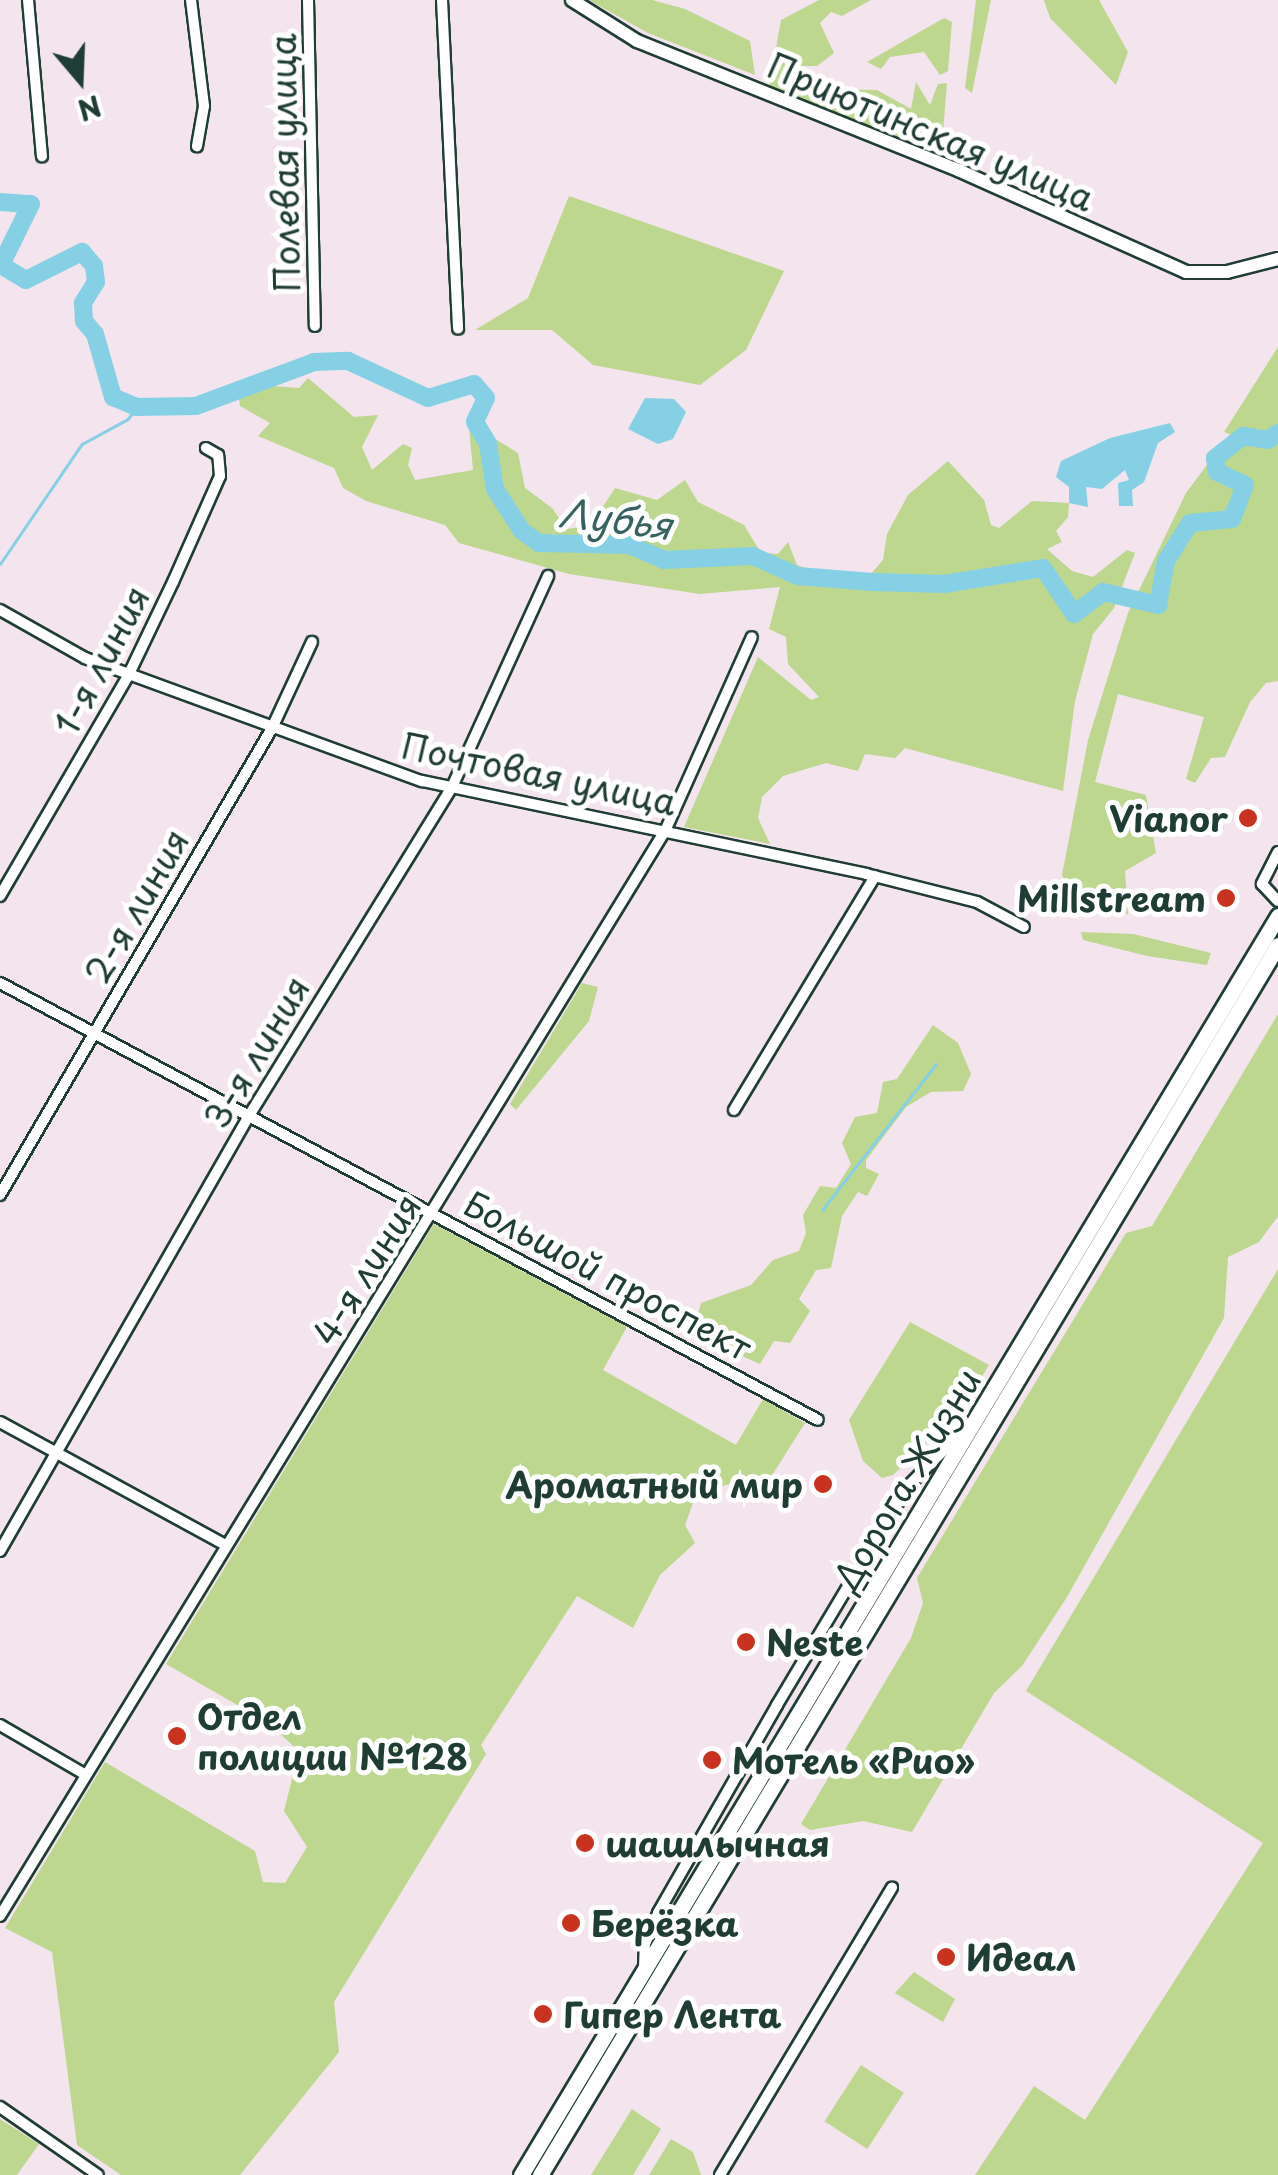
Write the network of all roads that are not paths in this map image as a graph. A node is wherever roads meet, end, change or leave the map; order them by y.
1 (28, 0) edge
2 (191, 0) edge
3 (308, 0) edge
4 (442, 0) edge
5 (572, 0) edge
6 (197, 146) dead end
7 (42, 156) dead end
8 (1278, 259) edge
9 (315, 326) dead end
10 (458, 329) dead end
11 (206, 448) dead end
12 (548, 576) dead end
13 (0, 610) edge
14 (752, 637) dead end
15 (312, 642) dead end
16 (128, 676) junction
17 (272, 728) junction
18 (452, 787) junction
19 (666, 829) junction
20 (1278, 852) edge
21 (875, 876) junction
22 (0, 896) edge
23 (1278, 901) edge
24 (1278, 916) edge
25 (1024, 927) dead end
26 (1278, 945) edge
27 (0, 983) edge
28 (93, 1033) junction
29 (734, 1110) dead end
30 (250, 1114) junction
31 (0, 1195) edge
32 (434, 1214) junction
33 (976, 1419) junction
34 (818, 1420) dead end
35 (0, 1422) edge
36 (54, 1452) junction
37 (226, 1545) junction
38 (0, 1551) edge
39 (0, 1725) edge
40 (86, 1774) junction
41 (892, 1888) dead end
42 (0, 1916) edge
43 (644, 1972) junction
44 (0, 2107) edge
45 (98, 2175) edge
46 (522, 2175) edge
47 (540, 2175) edge
48 (720, 2175) edge

1 - 7 street
2 - 6 street
3 - 9 street, Полевая улица
4 - 10 street
5 - 8 street, Приютинская улица
11 - 16 street, 1-я линия
12 - 18 street, 3-я линия
13 - 16 street, Почтовая улица
14 - 19 street, 4-я линия
15 - 17 street, 2-я линия
16 - 17 street, Почтовая улица
16 - 22 street, 1-я линия
17 - 18 street, Почтовая улица
17 - 28 street, 2-я линия
18 - 19 street, Почтовая улица
18 - 30 street, 3-я линия
19 - 21 street, Почтовая улица
19 - 32 street, 4-я линия
20 - 23 street
21 - 25 street, Почтовая улица
21 - 29 street
24 - 33 main road, Дорога Жизни
26 - 47 main road, Дорога Жизни
27 - 28 street, Большой проспект
28 - 30 street, Большой проспект
28 - 31 street, 2-я линия
30 - 32 street, Большой проспект
30 - 36 street, 3-я линия
32 - 34 street, Большой проспект
32 - 37 street, 4-я линия
33 - 43 main road, Дорога Жизни
33 - 43 street
35 - 36 street
36 - 37 street
36 - 38 street, 3-я линия
37 - 40 street, 4-я линия
39 - 40 street
40 - 42 street, 4-я линия
41 - 48 street
43 - 46 main road, Дорога Жизни
44 - 45 street

